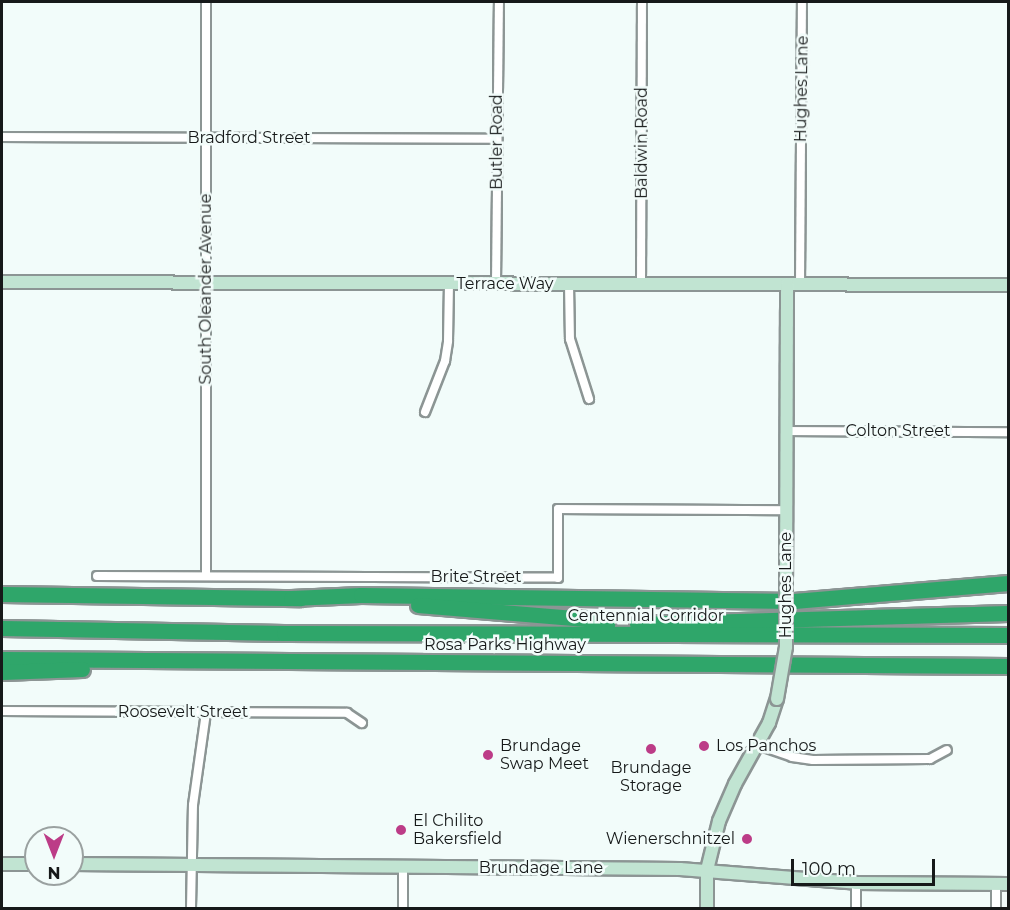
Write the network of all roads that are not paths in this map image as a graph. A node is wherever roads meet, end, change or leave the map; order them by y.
1 (206, 2) edge
2 (499, 2) edge
3 (642, 2) edge
4 (802, 2) edge
5 (2, 137) edge
6 (206, 138) junction
7 (496, 138) junction
8 (2, 282) edge
9 (206, 283) junction
10 (449, 283) junction
11 (496, 284) junction
12 (569, 284) junction
13 (641, 284) junction
14 (793, 284) junction
15 (1008, 285) edge
16 (589, 399) dead end
17 (425, 412) dead end
18 (787, 431) junction
19 (1008, 432) edge
20 (787, 510) junction
21 (97, 576) dead end
22 (206, 576) junction
23 (1008, 583) edge
24 (2, 594) edge
25 (291, 598) junction
26 (1008, 613) edge
27 (607, 624) junction
28 (2, 628) edge
29 (284, 633) junction
30 (1008, 635) edge
31 (2, 659) edge
32 (266, 660) junction
33 (1008, 666) edge
34 (2, 672) edge
35 (2, 711) edge
36 (206, 712) junction
37 (362, 723) dead end
38 (758, 745) junction
39 (947, 750) dead end
40 (2, 864) edge
41 (24, 864) edge
42 (84, 864) edge
43 (191, 865) junction
44 (403, 867) junction
45 (707, 870) junction
46 (856, 883) junction
47 (1002, 884) edge
48 (191, 909) edge
49 (403, 909) edge
50 (707, 909) edge
51 (856, 909) edge
52 (996, 909) edge

1 - 6 street, South Oleander Avenue
2 - 7 street, Butler Road
3 - 13 street, Baldwin Road
4 - 14 street, Hughes Lane
5 - 6 street, Bradford Street
6 - 7 street, Bradford Street
6 - 9 street, South Oleander Avenue
7 - 11 street, Butler Road
8 - 9 street, Terrace Way
9 - 10 street, Terrace Way
9 - 22 street, South Oleander Avenue
10 - 11 street, Terrace Way
10 - 17 street
11 - 12 street, Terrace Way
12 - 13 street, Terrace Way
12 - 16 street
13 - 14 street, Terrace Way
14 - 15 street, Terrace Way
14 - 18 street, Hughes Lane
18 - 19 street, Colton Street
18 - 20 street, Hughes Lane
20 - 22 street, Brite Street
20 - 38 street, Hughes Lane, bridge
21 - 22 street, Brite Street
23 - 25 highway
24 - 25 highway
25 - 27 highway
26 - 27 highway
27 - 29 highway
28 - 29 highway
29 - 30 highway, Centennial Corridor
31 - 32 highway, Rosa Parks Highway
32 - 33 highway, Rosa Parks Highway
32 - 34 highway
35 - 36 street, Roosevelt Street
36 - 37 street, Roosevelt Street
36 - 43 street
38 - 39 street
38 - 45 street, Hughes Lane
40 - 41 street
42 - 43 street, Brundage Lane
43 - 44 street, Brundage Lane
43 - 48 street
44 - 45 street, Brundage Lane
44 - 49 street
45 - 46 street, Brundage Lane
45 - 50 street, Hughes Lane
46 - 47 street, Brundage Lane
46 - 51 street
47 - 52 street

